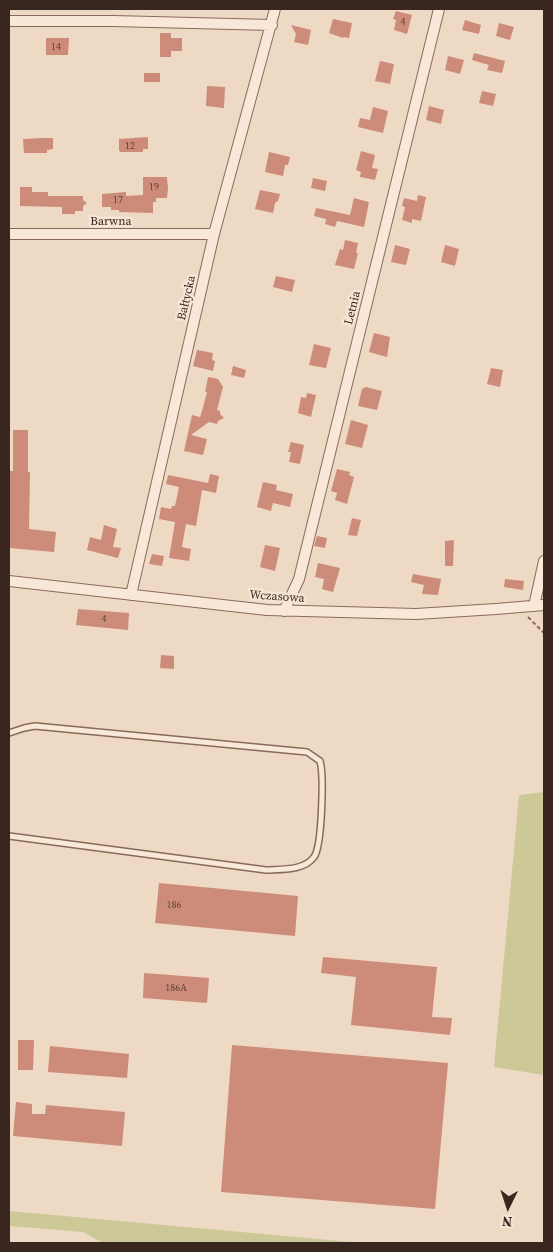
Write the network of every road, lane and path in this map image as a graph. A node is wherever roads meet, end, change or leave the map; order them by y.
1 (275, 9) edge
2 (439, 9) edge
3 (9, 21) edge
4 (272, 26) junction
5 (9, 234) edge
6 (214, 234) junction
7 (544, 561) edge
8 (9, 581) edge
9 (132, 595) junction
10 (539, 605) edge
11 (513, 608) junction
12 (284, 610) junction
13 (544, 633) edge
14 (9, 733) edge
15 (9, 836) edge

1 - 4 street, Bałtycka
2 - 12 street, Letnia
3 - 4 street
4 - 6 street, Bałtycka
5 - 6 street, Barwna
6 - 9 street, Bałtycka
7 - 10 street
8 - 9 street, Wczasowa
9 - 12 street, Wczasowa
10 - 11 street, Wczasowa
11 - 12 street, Wczasowa
11 - 13 path
14 - 15 lane

